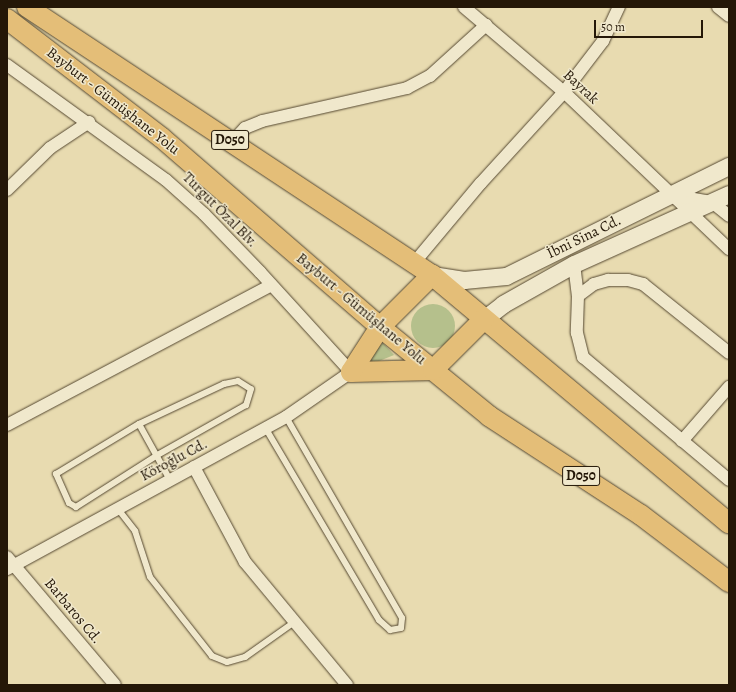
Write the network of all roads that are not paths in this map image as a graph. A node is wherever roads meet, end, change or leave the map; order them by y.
1 (27, 7) edge
2 (464, 7) edge
3 (619, 7) edge
4 (718, 7) edge
5 (729, 16) edge
6 (7, 19) edge
7 (486, 25) junction
8 (7, 65) edge
9 (564, 92) junction
10 (89, 122) junction
11 (232, 142) junction
12 (729, 166) edge
13 (7, 190) edge
14 (671, 194) junction
15 (729, 194) edge
16 (712, 202) junction
17 (691, 214) junction
18 (729, 216) edge
19 (729, 249) edge
20 (414, 263) junction
21 (574, 264) junction
22 (432, 275) junction
23 (271, 285) junction
24 (578, 296) junction
25 (484, 319) junction
26 (380, 327) junction
27 (729, 353) edge
28 (433, 370) junction
29 (351, 372) junction
30 (729, 387) edge
31 (286, 417) junction
32 (138, 424) junction
33 (7, 425) edge
34 (266, 429) junction
35 (682, 441) junction
36 (156, 456) junction
37 (194, 467) junction
38 (170, 480) junction
39 (729, 480) edge
40 (118, 509) junction
41 (729, 523) edge
42 (9, 564) edge
43 (729, 582) edge
44 (293, 623) junction
45 (115, 685) edge
46 (347, 685) edge

1 - 11 highway, Bayburt - Gümüşhane Yolu / D050
2 - 7 street, Bayrak
3 - 9 street
4 - 5 street
6 - 26 highway, Bayburt - Gümüşhane Yolu / D050
7 - 9 street, Bayrak
7 - 11 street
8 - 10 street, Turgut Özal Blv.
9 - 14 street, Bayrak
9 - 20 street
10 - 13 street
10 - 23 street, Turgut Özal Blv.
11 - 20 highway, Bayburt - Gümüşhane Yolu / D050
12 - 14 main road, İbni Sina Cd.
14 - 16 street
14 - 17 street, Bayrak
14 - 22 main road, İbni Sina Cd.
15 - 16 main road, İbni Sina Cd.
16 - 17 main road, İbni Sina Cd.
16 - 18 street
17 - 19 street, Bayrak
17 - 21 main road, İbni Sina Cd.
20 - 22 highway, Bayburt - Gümüşhane Yolu / D050
21 - 24 street
21 - 25 main road, İbni Sina Cd.
22 - 25 highway, Bayburt - Gümüşhane Yolu / D050
22 - 26 highway
23 - 29 street, Turgut Özal Blv.
23 - 33 street
24 - 27 street
24 - 35 street
25 - 28 highway
25 - 41 highway, Bayburt - Gümüşhane Yolu / D050
26 - 28 highway, Bayburt - Gümüşhane Yolu / D050
26 - 29 highway
28 - 29 highway
28 - 43 highway, Bayburt - Gümüşhane Yolu / D050
29 - 31 street, Köroğlu Cd.
30 - 35 street
31 - 34 street, Köroğlu Cd.
31 - 34 lane
32 - 36 lane
32 - 36 lane
32 - 36 lane
34 - 37 street, Köroğlu Cd.
35 - 39 street
36 - 38 lane
37 - 38 street, Köroğlu Cd.
37 - 44 street
38 - 40 street, Köroğlu Cd.
40 - 42 street, Köroğlu Cd.
40 - 44 lane
42 - 45 street, Barbaros Cd.
44 - 46 street

